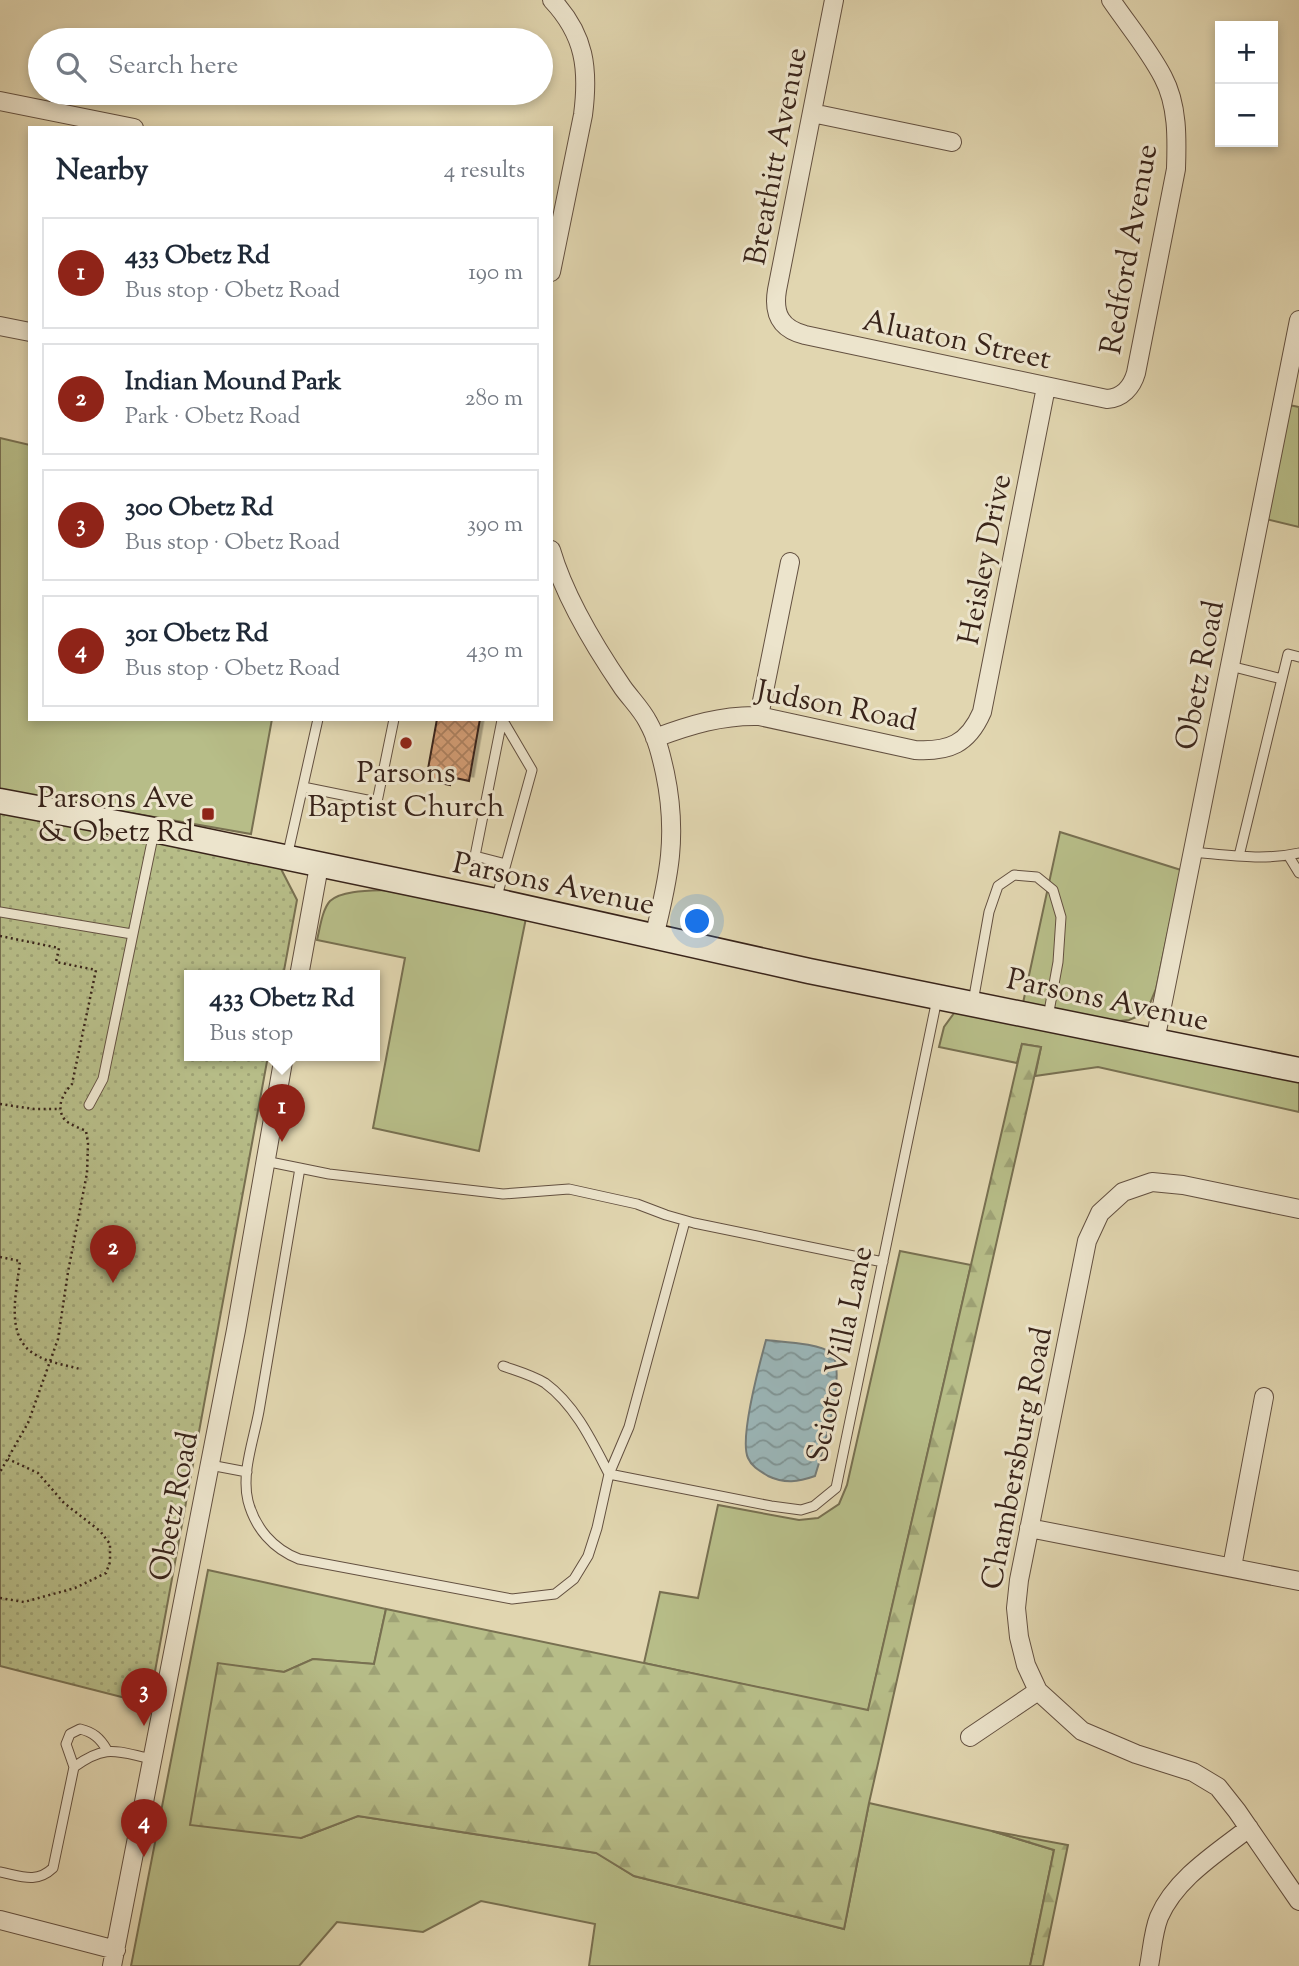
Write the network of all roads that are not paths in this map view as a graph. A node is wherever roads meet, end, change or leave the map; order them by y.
1 (552, 0) edge
2 (834, 0) edge
3 (1111, 0) edge
4 (0, 101) edge
5 (812, 113) junction
6 (124, 126) edge
7 (952, 142) dead end
8 (557, 213) edge
9 (553, 252) edge
10 (1299, 320) edge
11 (782, 323) joint
12 (0, 326) edge
13 (28, 332) edge
14 (1046, 387) junction
15 (1122, 394) joint
16 (553, 561) edge
17 (790, 562) dead end
18 (1299, 657) edge
19 (1230, 666) junction
20 (1282, 679) junction
21 (760, 716) junction
22 (317, 721) edge
23 (394, 721) edge
24 (502, 721) edge
25 (503, 721) edge
26 (966, 737) joint
27 (656, 738) junction
28 (303, 787) junction
29 (0, 801) edge
30 (154, 830) junction
31 (1192, 852) junction
32 (1299, 853) edge
33 (1288, 855) junction
34 (1240, 856) junction
35 (287, 859) junction
36 (506, 864) junction
37 (319, 866) junction
38 (1299, 873) edge
39 (496, 901) junction
40 (0, 912) edge
41 (132, 934) junction
42 (654, 937) junction
43 (300, 970) edge
44 (938, 997) junction
45 (973, 1004) junction
46 (1047, 1019) junction
47 (1154, 1041) junction
48 (283, 1061) edge
49 (1299, 1070) edge
50 (89, 1105) dead end
51 (265, 1161) junction
52 (300, 1168) junction
53 (1299, 1209) edge
54 (685, 1221) junction
55 (883, 1262) junction
56 (503, 1366) dead end
57 (1264, 1397) dead end
58 (210, 1465) junction
59 (247, 1472) junction
60 (609, 1474) junction
61 (1029, 1528) junction
62 (1232, 1567) junction
63 (1299, 1581) edge
64 (1038, 1691) junction
65 (970, 1737) dead end
66 (107, 1750) junction
67 (153, 1759) junction
68 (74, 1767) junction
69 (1249, 1828) junction
70 (0, 1872) edge
71 (1299, 1901) edge
72 (0, 1920) edge
73 (114, 1958) edge
74 (1149, 1966) edge

1 - 8 street
2 - 5 street, Breathitt Avenue
3 - 15 street, Redford Avenue
4 - 6 street
5 - 7 street
5 - 11 street, Breathitt Avenue
8 - 9 street
10 - 19 street, Obetz Road
11 - 14 street, Aluaton Street
12 - 13 street
14 - 15 street, Aluaton Street
14 - 26 street, Heisley Drive
16 - 27 street
17 - 21 street
18 - 20 lane
19 - 20 lane
19 - 31 street, Obetz Road
20 - 34 lane
21 - 26 street, Judson Road
21 - 27 street, Judson Road
22 - 28 lane
23 - 28 lane
24 - 36 lane
25 - 36 lane
27 - 42 street
28 - 35 lane
29 - 30 street, Parsons Avenue
30 - 35 street, Parsons Avenue
30 - 41 lane
31 - 34 lane
31 - 47 street, Obetz Road
32 - 33 lane
33 - 34 lane
33 - 38 lane
35 - 37 street, Parsons Avenue
36 - 39 lane
37 - 39 street, Parsons Avenue
37 - 43 street
39 - 42 street, Parsons Avenue
40 - 41 lane
41 - 50 lane
42 - 44 street, Parsons Avenue
44 - 45 street, Parsons Avenue
44 - 55 lane, Scioto Villa Lane
45 - 46 street, Parsons Avenue
45 - 46 lane
46 - 47 street, Parsons Avenue
47 - 49 street, Parsons Avenue
48 - 51 street, Obetz Road
51 - 52 lane
51 - 58 street, Obetz Road
52 - 54 lane
52 - 59 lane
53 - 61 street, Chambersburg Road
54 - 55 lane
54 - 60 lane
55 - 60 lane, Scioto Villa Lane
56 - 60 lane
57 - 62 street
58 - 59 lane
58 - 67 street, Obetz Road
59 - 60 lane
61 - 62 street
61 - 64 street, Chambersburg Road
62 - 63 street
64 - 65 street
64 - 69 street, Chambersburg Road
66 - 67 lane
66 - 68 lane
66 - 68 lane
67 - 73 street, Obetz Road
68 - 70 lane
69 - 71 street, Chambersburg Road
69 - 74 street
72 - 73 street

